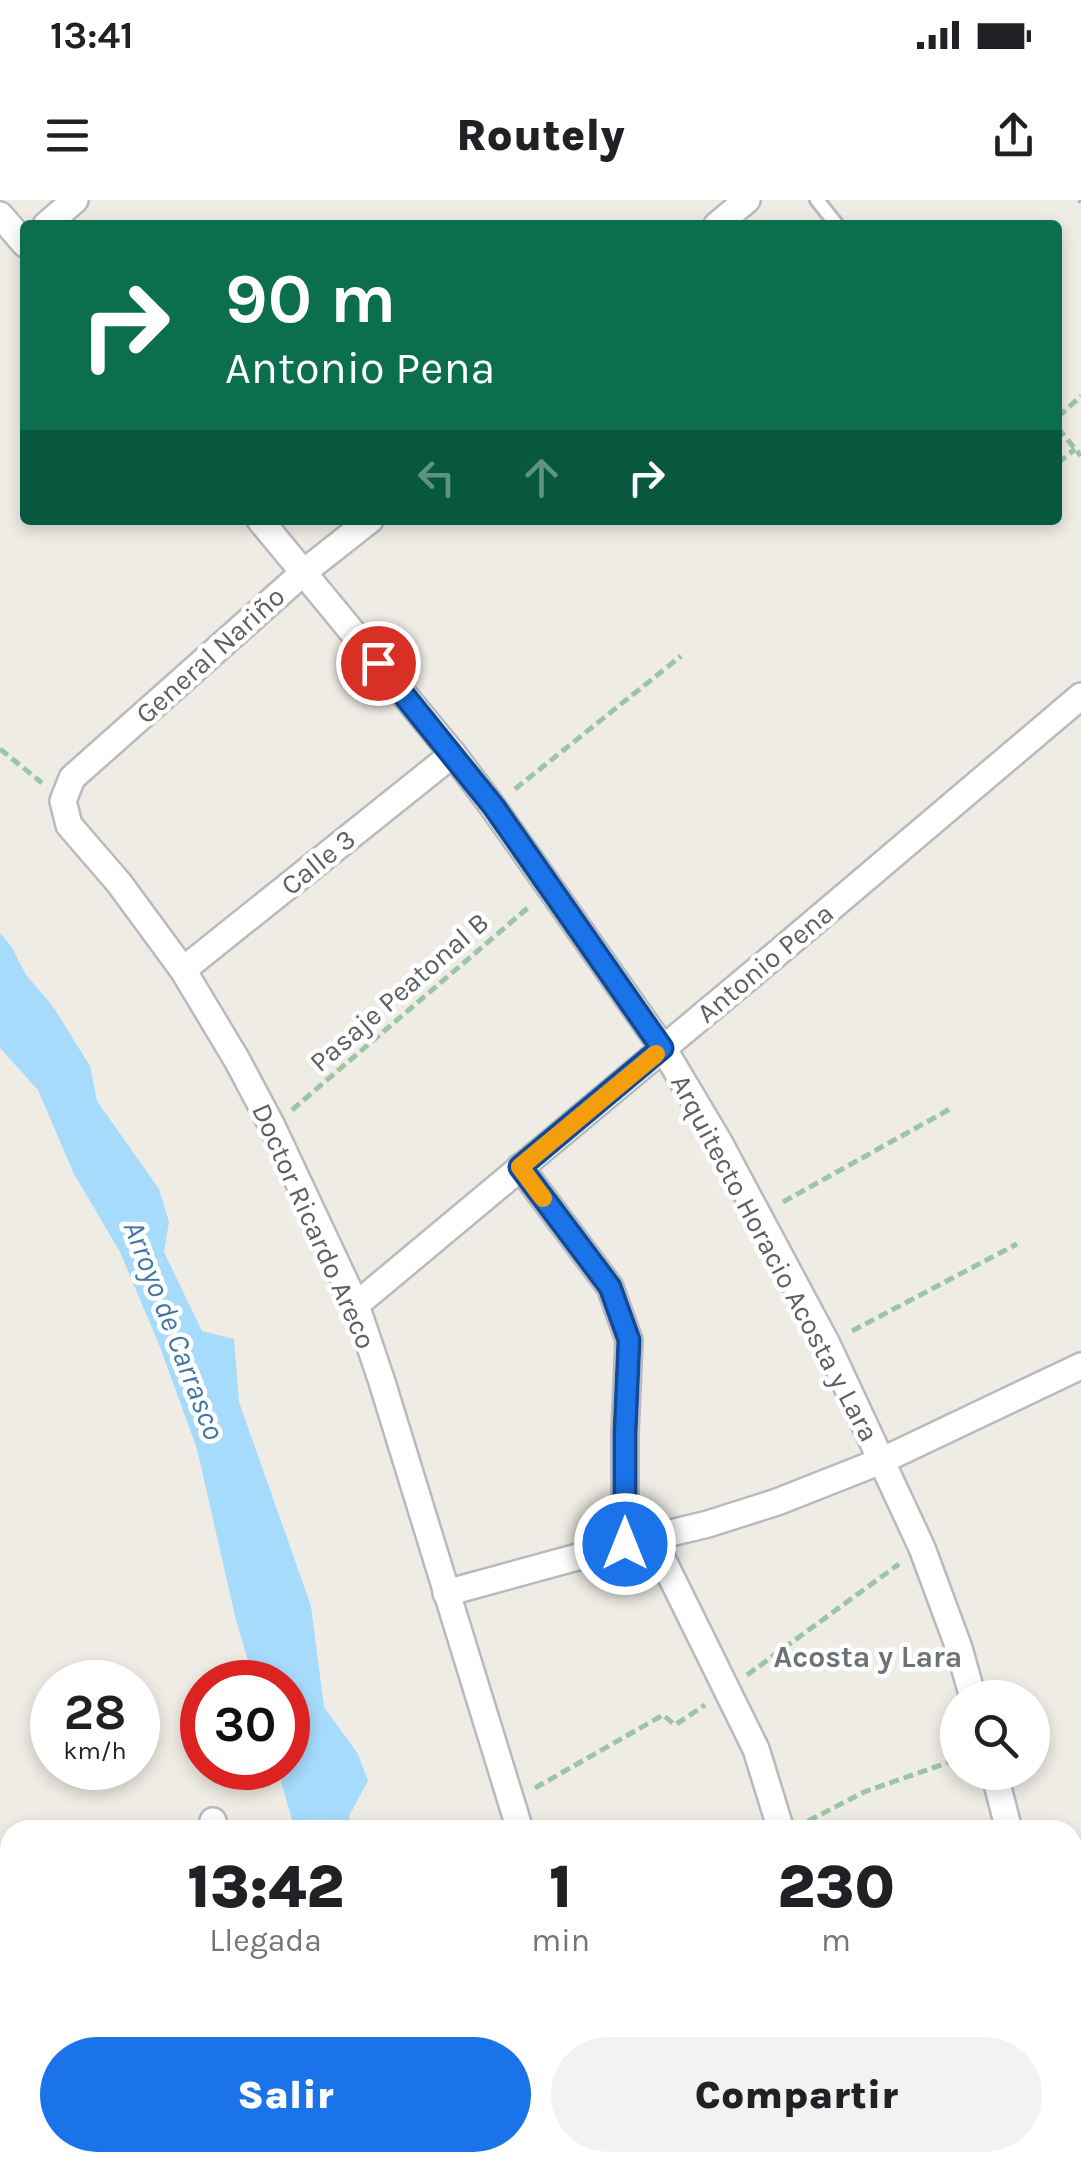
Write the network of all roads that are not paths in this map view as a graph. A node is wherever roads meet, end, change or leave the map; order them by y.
1 (76, 200) edge
2 (747, 200) edge
3 (817, 200) edge
4 (0, 215) edge
5 (52, 220) edge
6 (723, 220) edge
7 (833, 220) edge
8 (20, 238) edge
9 (264, 525) edge
10 (364, 525) edge
11 (304, 572) junction
12 (1081, 696) edge
13 (453, 754) junction
14 (64, 800) joint
15 (183, 970) junction
16 (662, 1048) junction
17 (520, 1167) junction
18 (356, 1305) junction
19 (1081, 1366) edge
20 (881, 1461) junction
21 (652, 1538) junction
22 (625, 1544) junction
23 (446, 1593) junction
24 (968, 1680) edge
25 (999, 1790) edge
26 (517, 1820) edge
27 (791, 1820) edge
28 (1006, 1820) edge

1 - 5 street
2 - 6 street
3 - 7 lane
4 - 8 street
9 - 11 street, Arquitecto Horacio Acosta y Lara
10 - 11 street, General Nariño
11 - 13 street, Arquitecto Horacio Acosta y Lara
11 - 14 street, General Nariño
12 - 16 street, Antonio Pena
13 - 15 street, Calle 3
13 - 16 street, Arquitecto Horacio Acosta y Lara
14 - 15 street, Doctor Ricardo Areco
15 - 18 street, Doctor Ricardo Areco
16 - 17 street, Antonio Pena
16 - 20 street, Arquitecto Horacio Acosta y Lara
17 - 18 street, Antonio Pena
17 - 22 street
18 - 23 street, Doctor Ricardo Areco
19 - 20 street
20 - 21 street
20 - 24 street, Arquitecto Horacio Acosta y Lara
21 - 22 street
21 - 27 street
22 - 23 street
23 - 26 street, Doctor Ricardo Areco
25 - 28 street

